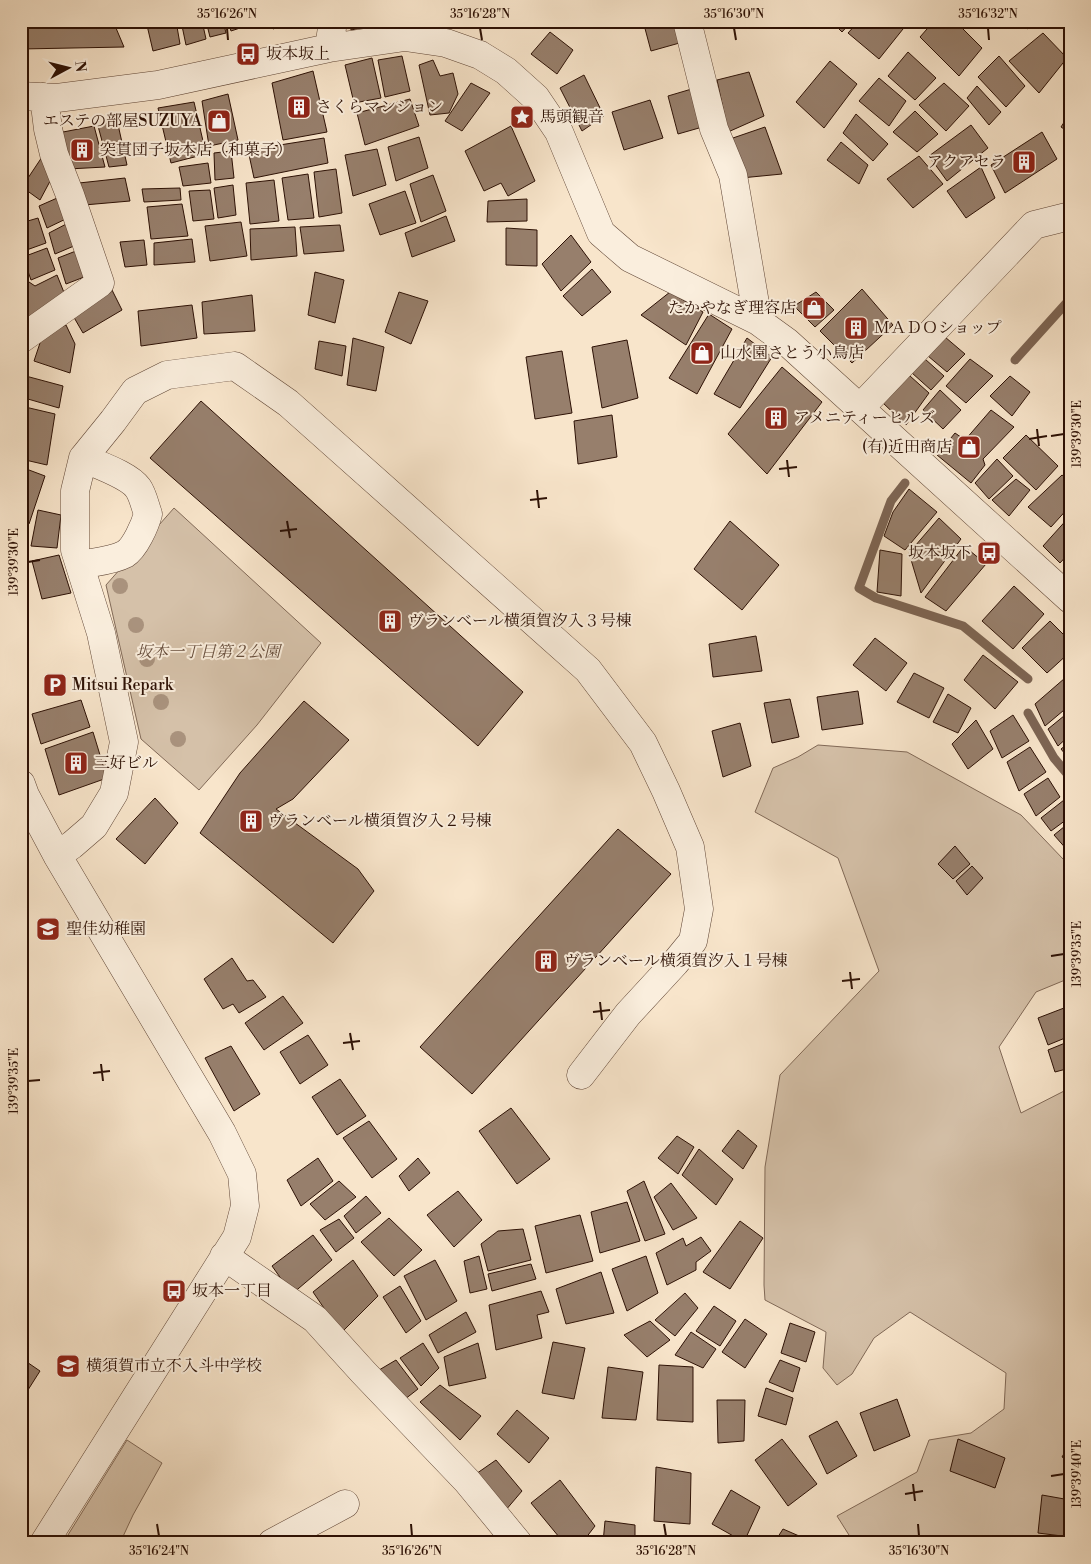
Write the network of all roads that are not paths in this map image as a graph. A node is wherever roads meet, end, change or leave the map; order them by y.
1 (333, 21) edge
2 (687, 21) edge
3 (329, 48) junction
4 (33, 97) edge
5 (1070, 216) edge
6 (758, 321) junction
7 (21, 339) edge
8 (860, 408) junction
9 (83, 458) junction
10 (80, 565) junction
11 (1070, 599) edge
12 (21, 784) edge
13 (58, 855) junction
14 (582, 1075) dead end
15 (224, 1256) junction
16 (345, 1504) dead end
17 (44, 1543) edge
18 (272, 1543) edge
19 (518, 1543) edge

1 - 3 street
2 - 6 street
3 - 4 street
3 - 6 street
4 - 7 street
5 - 8 street
6 - 8 street
8 - 11 street
9 - 10 street
9 - 10 street
9 - 14 street
10 - 13 street
12 - 13 street
13 - 15 street
15 - 17 street
15 - 19 street
16 - 18 street

